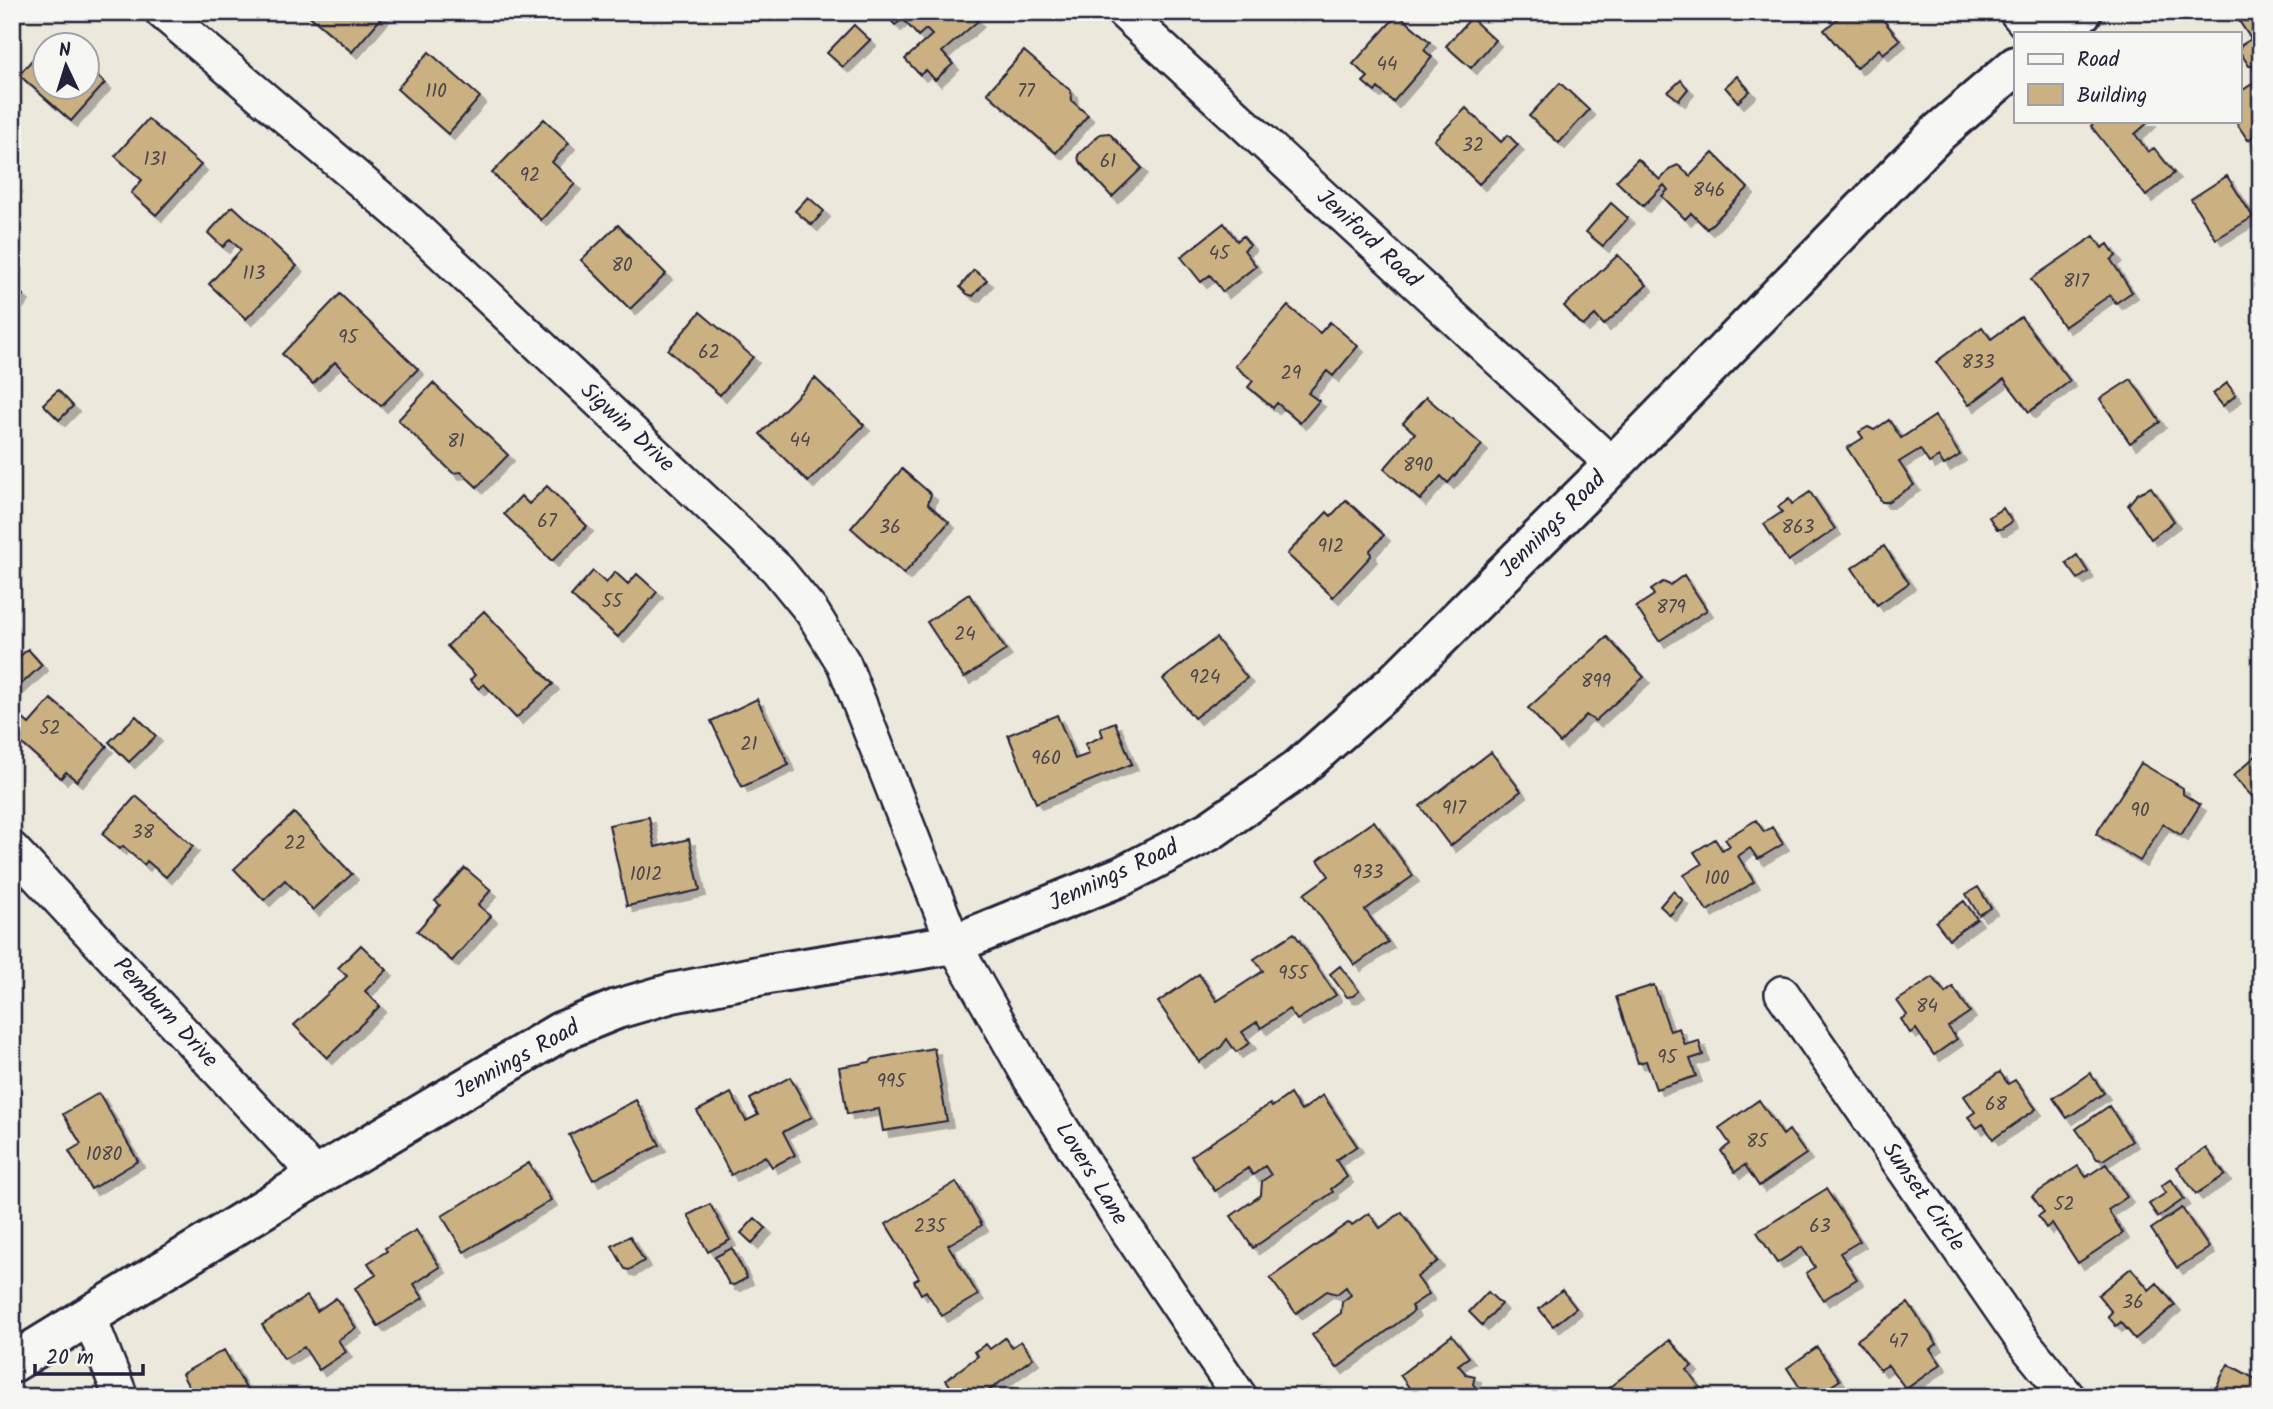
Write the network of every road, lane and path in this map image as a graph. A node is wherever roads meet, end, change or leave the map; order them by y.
1 (162, 12) edge
2 (1123, 12) edge
3 (2015, 12) edge
4 (2082, 12) edge
5 (2033, 32) edge
6 (2055, 32) edge
7 (2014, 68) edge
8 (1613, 465) junction
9 (12, 849) edge
10 (954, 944) junction
11 (1782, 993) dead end
12 (317, 1176) junction
13 (89, 1316) junction
14 (12, 1363) edge
15 (121, 1397) edge
16 (1240, 1397) edge
17 (2068, 1397) edge

1 - 10 street, Sigwin Drive
2 - 8 street, Jeniford Road
3 - 5 street
4 - 6 street
7 - 8 street, Jennings Road
8 - 10 street, Jennings Road
9 - 12 street, Pemburn Drive
10 - 12 street, Jennings Road
10 - 16 street, Lovers Lane
11 - 17 street, Sunset Circle
12 - 13 street, Jennings Road
13 - 14 street, Jennings Road
13 - 15 street

